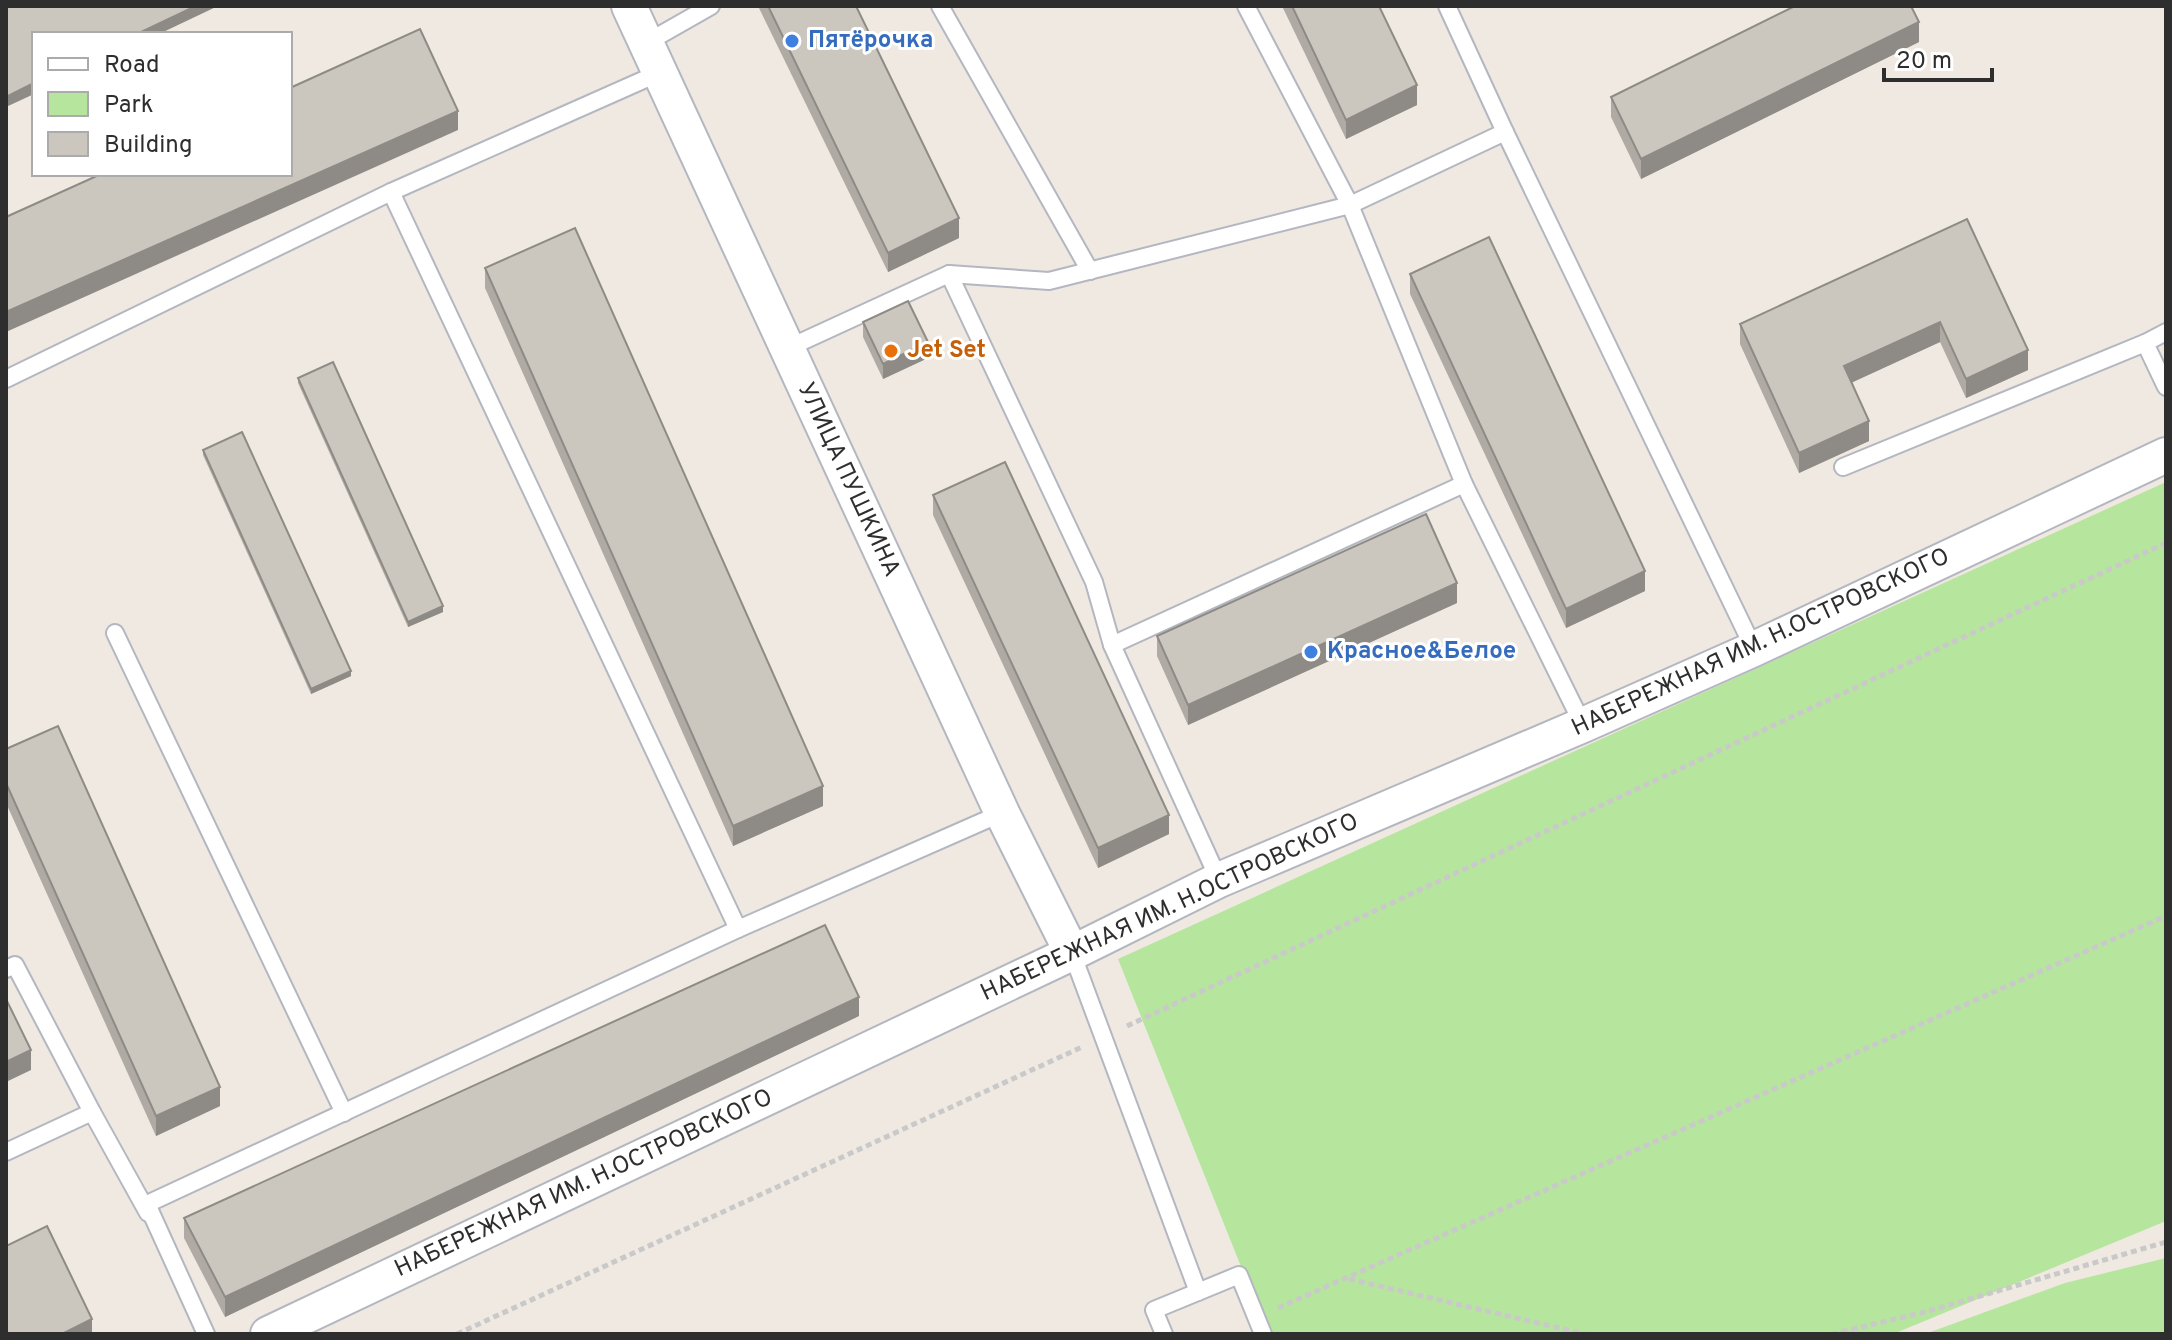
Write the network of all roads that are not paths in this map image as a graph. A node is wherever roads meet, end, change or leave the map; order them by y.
1 (629, 6) edge
2 (711, 6) edge
3 (940, 6) edge
4 (1246, 6) edge
5 (1447, 6) edge
6 (653, 58) junction
7 (1505, 132) junction
8 (391, 192) junction
9 (1350, 205) junction
10 (1090, 271) junction
11 (949, 274) junction
12 (2166, 332) edge
13 (2145, 343) junction
14 (788, 348) junction
15 (6, 379) edge
16 (2166, 387) edge
17 (2166, 455) edge
18 (1843, 467) edge
19 (1464, 484) junction
20 (115, 633) dead end
21 (1112, 645) junction
22 (1754, 649) junction
23 (1583, 725) junction
24 (1002, 813) junction
25 (1219, 880) junction
26 (738, 929) junction
27 (1072, 953) junction
28 (6, 969) edge
29 (92, 1112) junction
30 (344, 1113) junction
31 (6, 1152) edge
32 (164, 1242) junction
33 (1198, 1292) junction
34 (206, 1334) edge
35 (268, 1334) edge
36 (1164, 1334) edge
37 (1263, 1334) edge

1 - 6 street, УЛИЦА ПУШКИНА
2 - 6 lane
3 - 10 lane
4 - 9 lane
5 - 7 lane
6 - 8 lane
6 - 14 street, УЛИЦА ПУШКИНА
7 - 9 lane
7 - 22 lane
8 - 15 lane
8 - 26 lane
9 - 10 lane
9 - 19 lane
10 - 11 lane
11 - 14 lane
11 - 21 lane
12 - 13 lane
13 - 16 lane
13 - 18 lane
14 - 24 street, УЛИЦА ПУШКИНА
17 - 22 street, НАБЕРЕЖНАЯ ИМ. Н.ОСТРОВСКОГО
19 - 21 lane
19 - 23 lane
20 - 30 lane
21 - 25 lane
22 - 23 street, НАБЕРЕЖНАЯ ИМ. Н.ОСТРОВСКОГО
23 - 25 street, НАБЕРЕЖНАЯ ИМ. Н.ОСТРОВСКОГО
24 - 26 lane
24 - 27 street, УЛИЦА ПУШКИНА
25 - 27 street, НАБЕРЕЖНАЯ ИМ. Н.ОСТРОВСКОГО
26 - 30 lane
27 - 33 lane
27 - 35 street, НАБЕРЕЖНАЯ ИМ. Н.ОСТРОВСКОГО
28 - 29 lane
29 - 31 lane
29 - 32 lane
30 - 32 lane
32 - 34 lane
33 - 36 lane
33 - 37 lane

